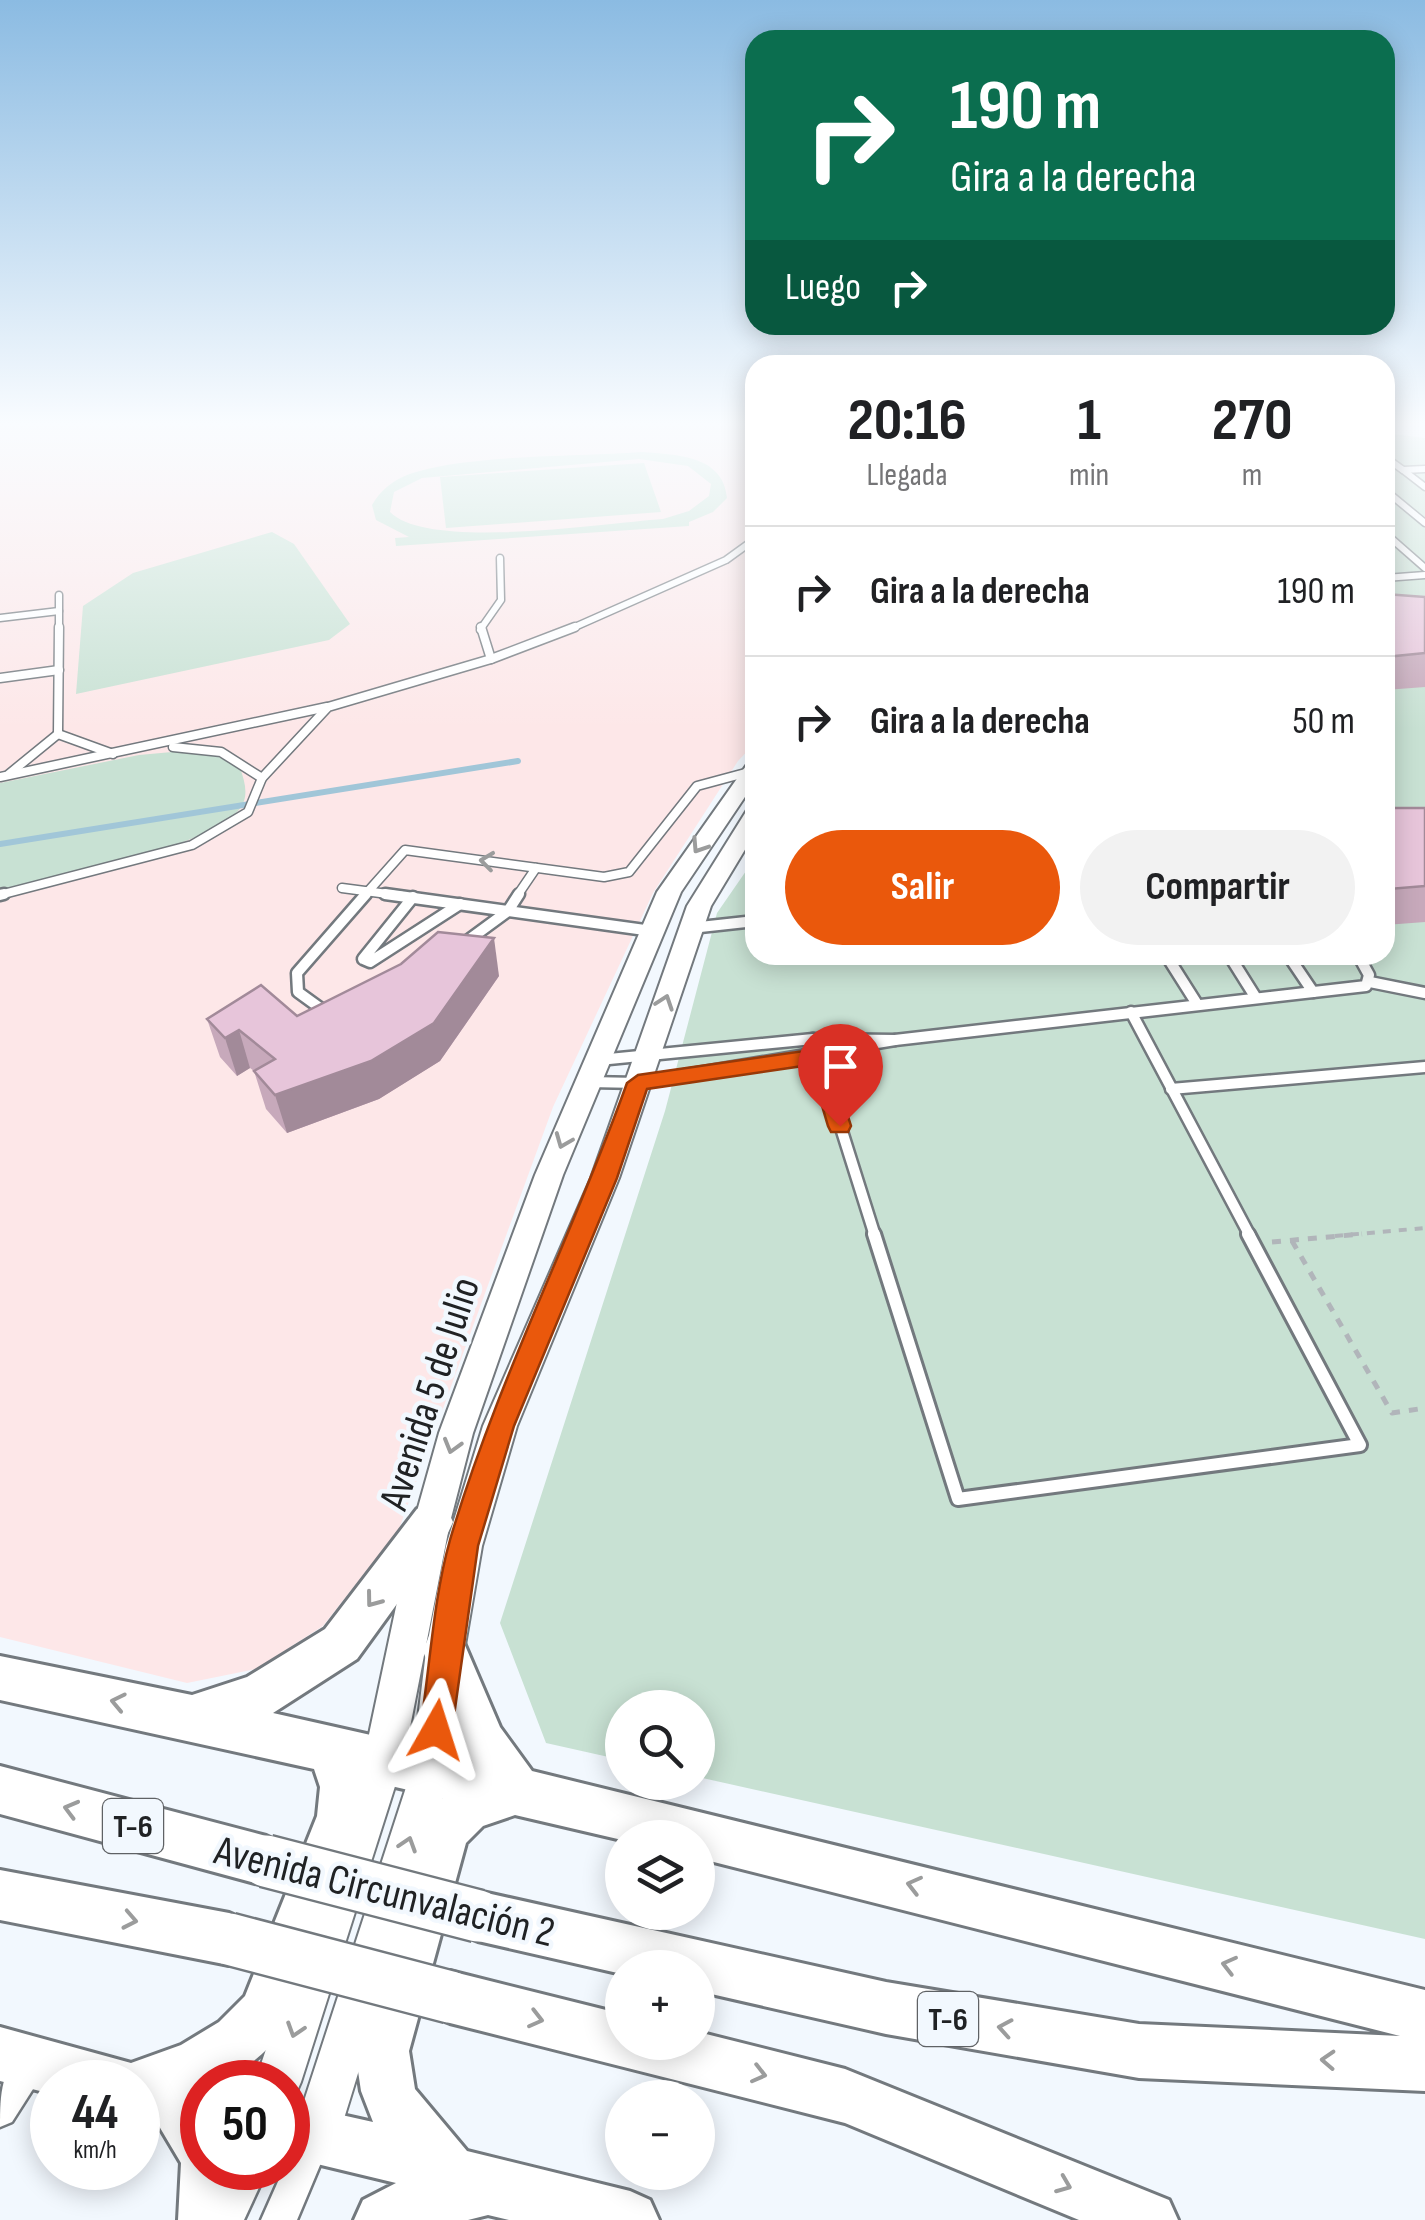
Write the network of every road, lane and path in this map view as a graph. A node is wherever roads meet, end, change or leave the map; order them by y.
1 (1395, 542) edge
2 (745, 545) edge
3 (500, 558) dead end
4 (1425, 571) edge
5 (1395, 576) edge
6 (59, 595) dead end
7 (59, 610) junction
8 (0, 618) edge
9 (492, 659) junction
10 (59, 670) junction
11 (0, 678) edge
12 (328, 707) junction
13 (58, 734) junction
14 (149, 747) junction
15 (114, 754) junction
16 (745, 771) edge
17 (3, 777) edge
18 (262, 778) junction
19 (745, 781) edge
20 (745, 831) edge
21 (536, 868) junction
22 (342, 888) dead end
23 (369, 891) junction
24 (0, 896) edge
25 (414, 897) junction
26 (460, 904) junction
27 (508, 911) junction
28 (745, 922) edge
29 (692, 928) junction
30 (652, 931) junction
31 (450, 952) edge
32 (1172, 965) edge
33 (1235, 965) edge
34 (1295, 965) edge
35 (1362, 965) edge
36 (1370, 982) junction
37 (1313, 992) junction
38 (1425, 993) edge
39 (1256, 998) junction
40 (1197, 1004) junction
41 (1131, 1012) junction
42 (340, 1015) edge
43 (813, 1039) junction
44 (895, 1040) junction
45 (818, 1056) junction
46 (1425, 1067) edge
47 (592, 1071) junction
48 (642, 1071) junction
49 (1171, 1089) junction
50 (1425, 1228) edge
51 (1292, 1241) junction
52 (1252, 1243) junction
53 (1425, 1408) edge
54 (432, 1522) junction
55 (445, 1651) junction
56 (0, 1678) edge
57 (194, 1718) junction
58 (331, 1748) junction
59 (384, 1758) junction
60 (432, 1769) junction
61 (0, 1790) edge
62 (518, 1790) junction
63 (0, 1895) edge
64 (1425, 2016) edge
65 (605, 2036) edge
66 (17, 2058) edge
67 (285, 2060) edge
68 (702, 2060) edge
69 (1425, 2064) edge
70 (163, 2094) edge
71 (310, 2109) edge
72 (0, 2110) edge
73 (180, 2117) edge
74 (310, 2136) edge
75 (469, 2180) junction
76 (208, 2190) edge
77 (240, 2190) edge
78 (287, 2190) edge
79 (208, 2220) edge
80 (225, 2220) edge
81 (279, 2220) edge
82 (383, 2220) edge
83 (630, 2220) edge
84 (1149, 2220) edge

1 - 4 lane
2 - 9 lane
3 - 9 lane
4 - 5 lane
6 - 7 lane
7 - 8 lane
7 - 10 lane
9 - 12 lane
10 - 11 lane
10 - 13 lane
12 - 14 lane
12 - 18 lane
13 - 15 lane
13 - 17 lane
14 - 15 lane
14 - 18 lane
15 - 17 lane
16 - 21 lane
18 - 24 lane
19 -> 30 main road, Avenida 5 de Julio
20 - 29 main road
21 -> 23 lane
21 - 27 lane
22 - 23 lane
23 - 25 lane
23 - 42 lane
25 - 26 lane
25 - 26 lane
26 - 27 lane
27 - 30 lane
27 - 31 lane
28 - 29 lane
48 -> 29 main road
30 - 47 main road, Avenida 5 de Julio
32 - 40 lane
33 - 39 lane
34 - 37 lane
35 - 36 lane
36 - 37 lane
36 - 38 lane
37 - 39 lane
39 - 40 lane
40 - 41 lane
41 - 44 lane
41 - 49 lane
43 - 44 lane
43 - 45 lane
43 - 48 lane
44 - 45 lane
45 - 48 lane
45 - 52 lane
46 - 49 lane
47 - 48 lane
47 - 48 lane
47 -> 54 main road, Avenida 5 de Julio
48 - 55 main road
49 - 52 lane
50 - 51 path
51 - 52 path
51 - 53 path
54 -> 57 highway
54 - 59 main road, Avenida 5 de Julio
55 - 60 main road
55 - 62 highway
57 -> 56 highway
57 - 58 highway
58 - 59 highway
58 - 70 highway
59 - 60 highway
59 -> 67 main road, Avenida 5 de Julio
60 - 62 highway
71 -> 60 main road
69 -> 61 highway, Avenida Circunvalación 2 / T-6, bridge
64 -> 62 highway
62 - 75 highway
63 -> 65 highway, bridge
66 - 72 street
68 -> 84 highway
70 - 73 highway
74 - 75 highway
75 - 82 highway
75 - 83 highway
76 - 79 highway
77 - 80 street
78 - 81 street

